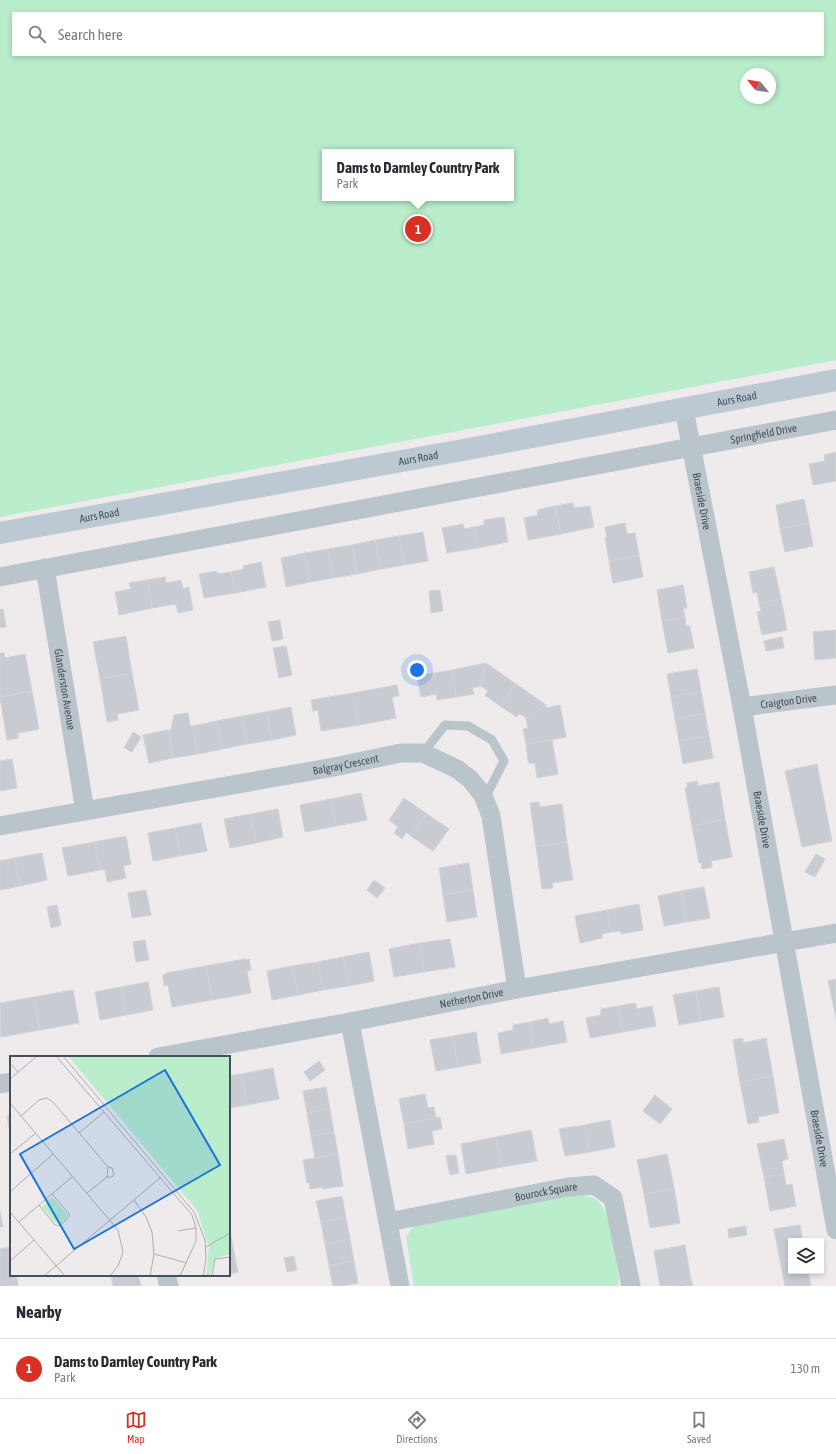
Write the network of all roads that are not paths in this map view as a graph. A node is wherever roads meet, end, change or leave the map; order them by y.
1 (836, 380) edge
2 (684, 409) junction
3 (836, 420) edge
4 (692, 448) junction
5 (0, 533) edge
6 (45, 568) junction
7 (0, 577) edge
8 (836, 695) edge
9 (742, 707) junction
10 (423, 753) junction
11 (484, 799) junction
12 (85, 811) junction
13 (0, 826) edge
14 (836, 933) edge
15 (785, 941) junction
16 (517, 989) junction
17 (350, 1022) junction
18 (163, 1056) edge
19 (10, 1082) edge
20 (0, 1084) edge
21 (388, 1222) junction
22 (836, 1230) edge
23 (166, 1276) edge
24 (168, 1286) edge
25 (400, 1286) edge
26 (631, 1286) edge

1 - 2 street, Aurs Road
2 - 4 street, Braeside Drive
2 - 5 street, Aurs Road
3 - 4 street, Springfield Drive
4 - 6 street
4 - 9 street, Braeside Drive
6 - 7 street
6 - 12 street, Glanderston Avenue
8 - 9 street, Craigton Drive
9 - 15 street, Braeside Drive
10 - 11 street, Balgray Crescent
10 - 11 lane
10 - 12 street, Balgray Crescent
11 - 16 street, Balgray Crescent
12 - 13 street, Balgray Crescent
14 - 15 street, Netherton Drive
15 - 16 street, Netherton Drive
15 - 22 street, Braeside Drive
16 - 17 street, Netherton Drive
17 - 18 street, Netherton Drive
17 - 21 street
19 - 20 street
21 - 25 street
21 - 26 street, Bourock Square
23 - 24 street

